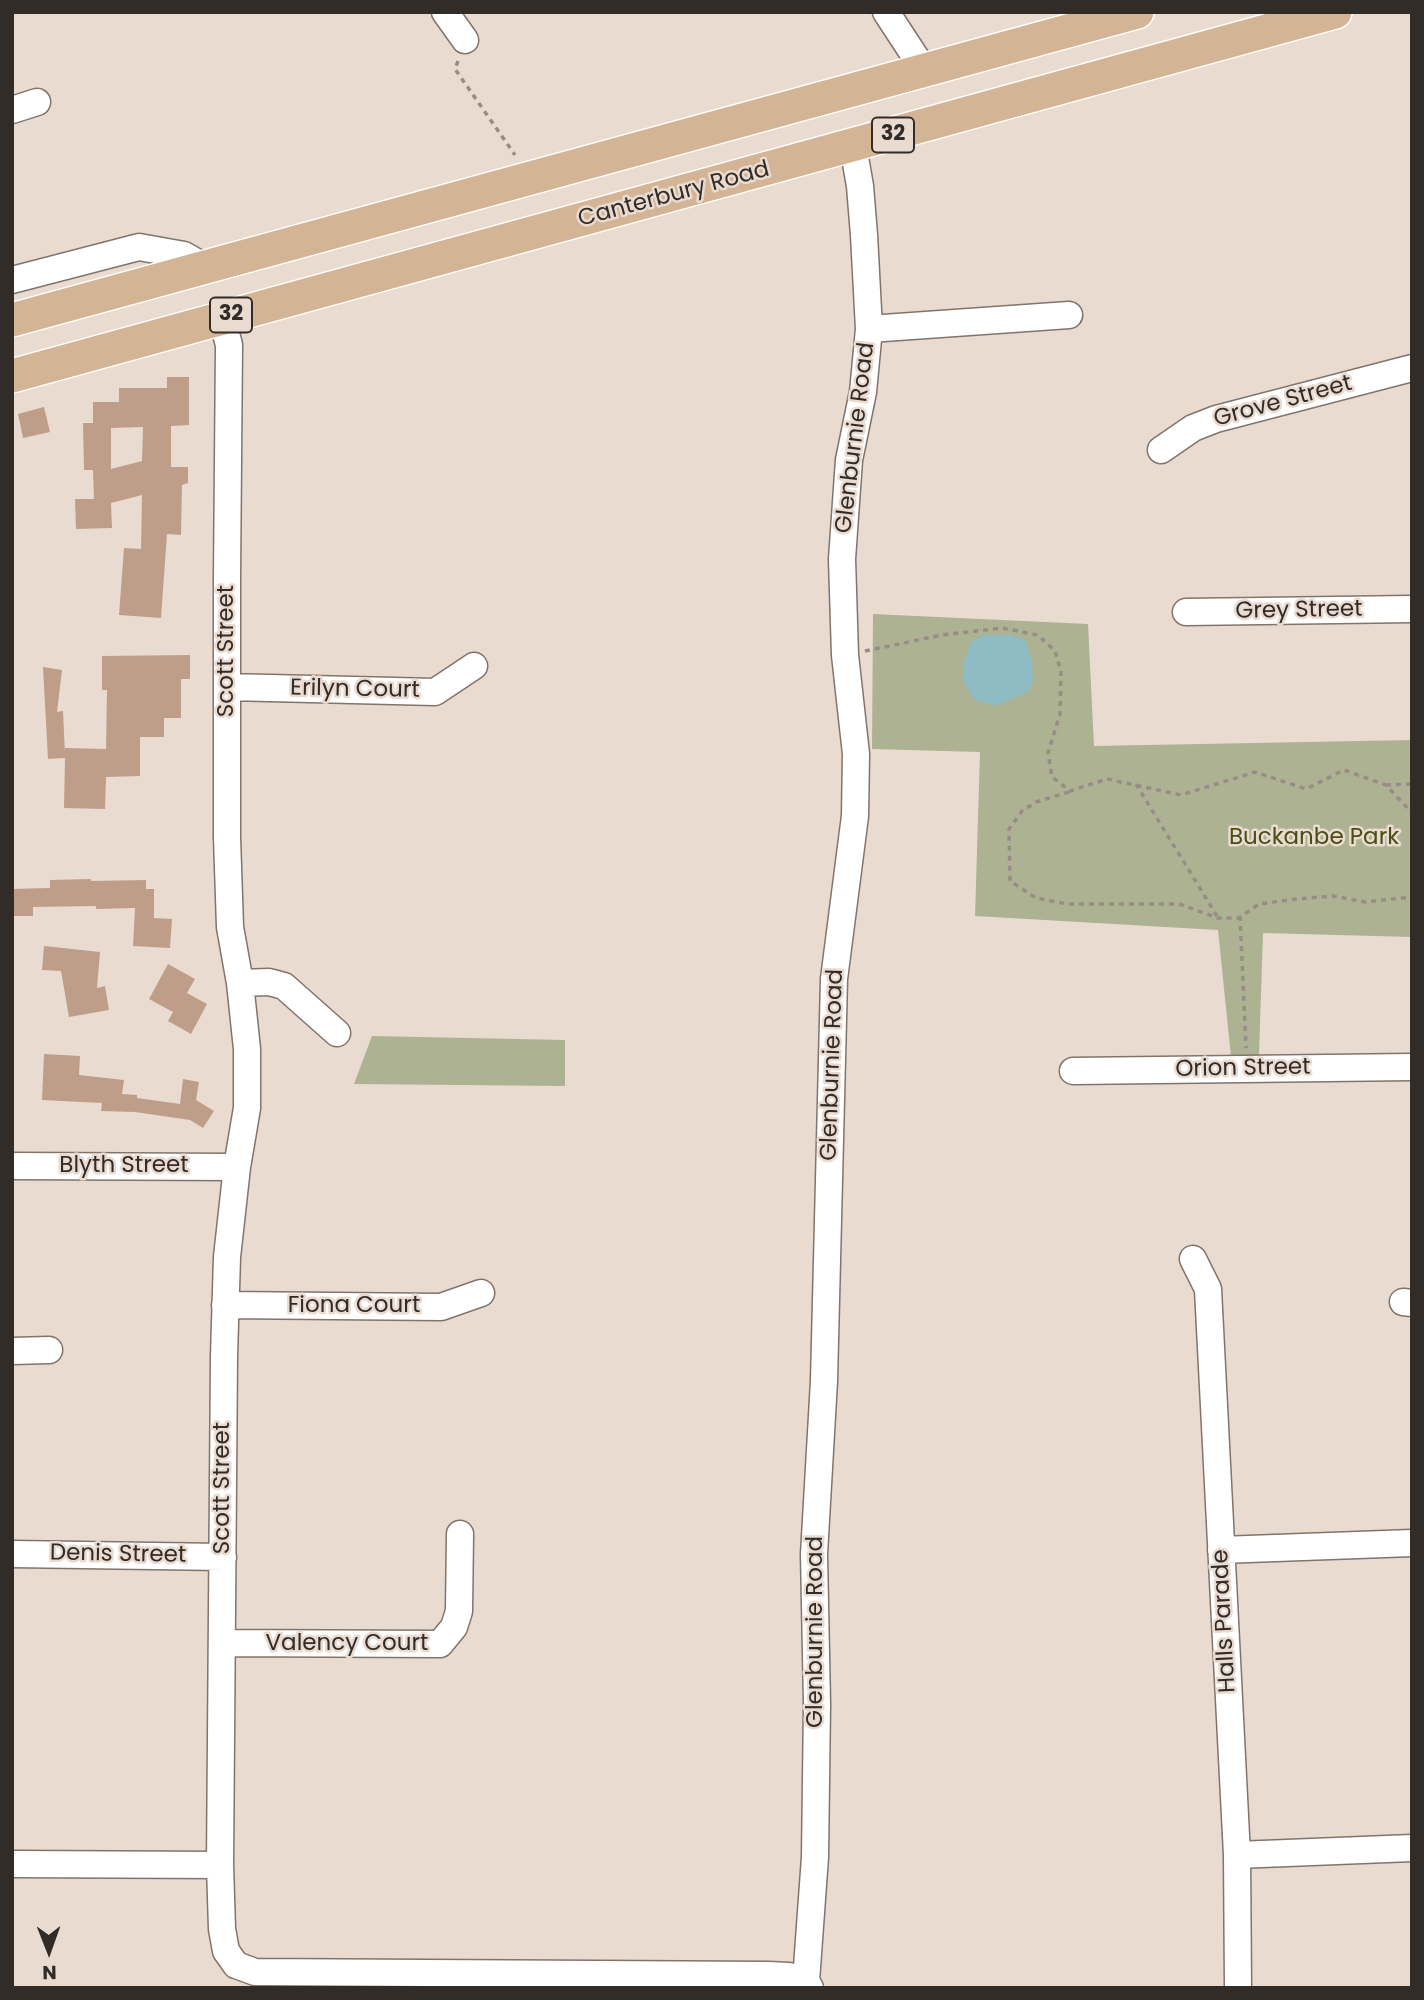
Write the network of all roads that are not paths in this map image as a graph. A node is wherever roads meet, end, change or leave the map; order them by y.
1 (445, 12) edge
2 (886, 12) edge
3 (1137, 12) edge
4 (1335, 12) edge
5 (465, 40) road end
6 (924, 70) junction
7 (37, 102) dead end
8 (12, 110) edge
9 (853, 146) junction
10 (205, 267) junction
11 (12, 280) edge
12 (1069, 314) dead end
13 (222, 318) junction
14 (12, 320) edge
15 (869, 329) junction
16 (1412, 368) edge
17 (12, 376) edge
18 (1161, 450) dead end
19 (1412, 609) edge
20 (1186, 612) dead end
21 (474, 666) dead end
22 (228, 687) junction
23 (240, 984) junction
24 (337, 1033) dead end
25 (1412, 1067) edge
26 (1073, 1071) dead end
27 (12, 1166) edge
28 (237, 1167) junction
29 (1193, 1259) dead end
30 (481, 1293) dead end
31 (225, 1305) junction
32 (12, 1350) edge
33 (49, 1350) dead end
34 (460, 1534) dead end
35 (1412, 1543) edge
36 (1221, 1550) junction
37 (12, 1554) edge
38 (223, 1557) junction
39 (222, 1643) junction
40 (1412, 1848) edge
41 (1237, 1855) junction
42 (12, 1864) edge
43 (220, 1865) junction
44 (231, 1977) edge
45 (808, 1984) edge
46 (1238, 1988) edge

1 - 5 street
2 - 6 street
3 - 6 main road, 32
4 - 9 main road, Canterbury Road / 32
6 - 10 main road, 32
7 - 8 street
9 - 13 main road, Canterbury Road / 32
9 - 15 street, Glenburnie Road
10 - 11 street
10 - 13 main road
10 - 14 main road, 32
12 - 15 street
13 - 17 main road, Canterbury Road / 32
13 - 22 street, Scott Street
15 - 45 street, Glenburnie Road
16 - 18 street, Grove Street
19 - 20 street, Grey Street
21 - 22 street, Erilyn Court
22 - 23 street, Scott Street
23 - 24 street
23 - 28 street, Scott Street
25 - 26 street, Orion Street
27 - 28 street, Blyth Street
28 - 31 street, Scott Street
29 - 36 street, Halls Parade
30 - 31 street, Fiona Court
31 - 38 street, Scott Street
32 - 33 street
34 - 39 street, Valency Court
35 - 36 street
36 - 41 street, Halls Parade
37 - 38 street, Denis Street
38 - 39 street, Scott Street
39 - 43 street, Scott Street
40 - 41 street
41 - 46 street, Halls Parade
42 - 43 street
43 - 44 street, Scott Street
44 - 45 street

